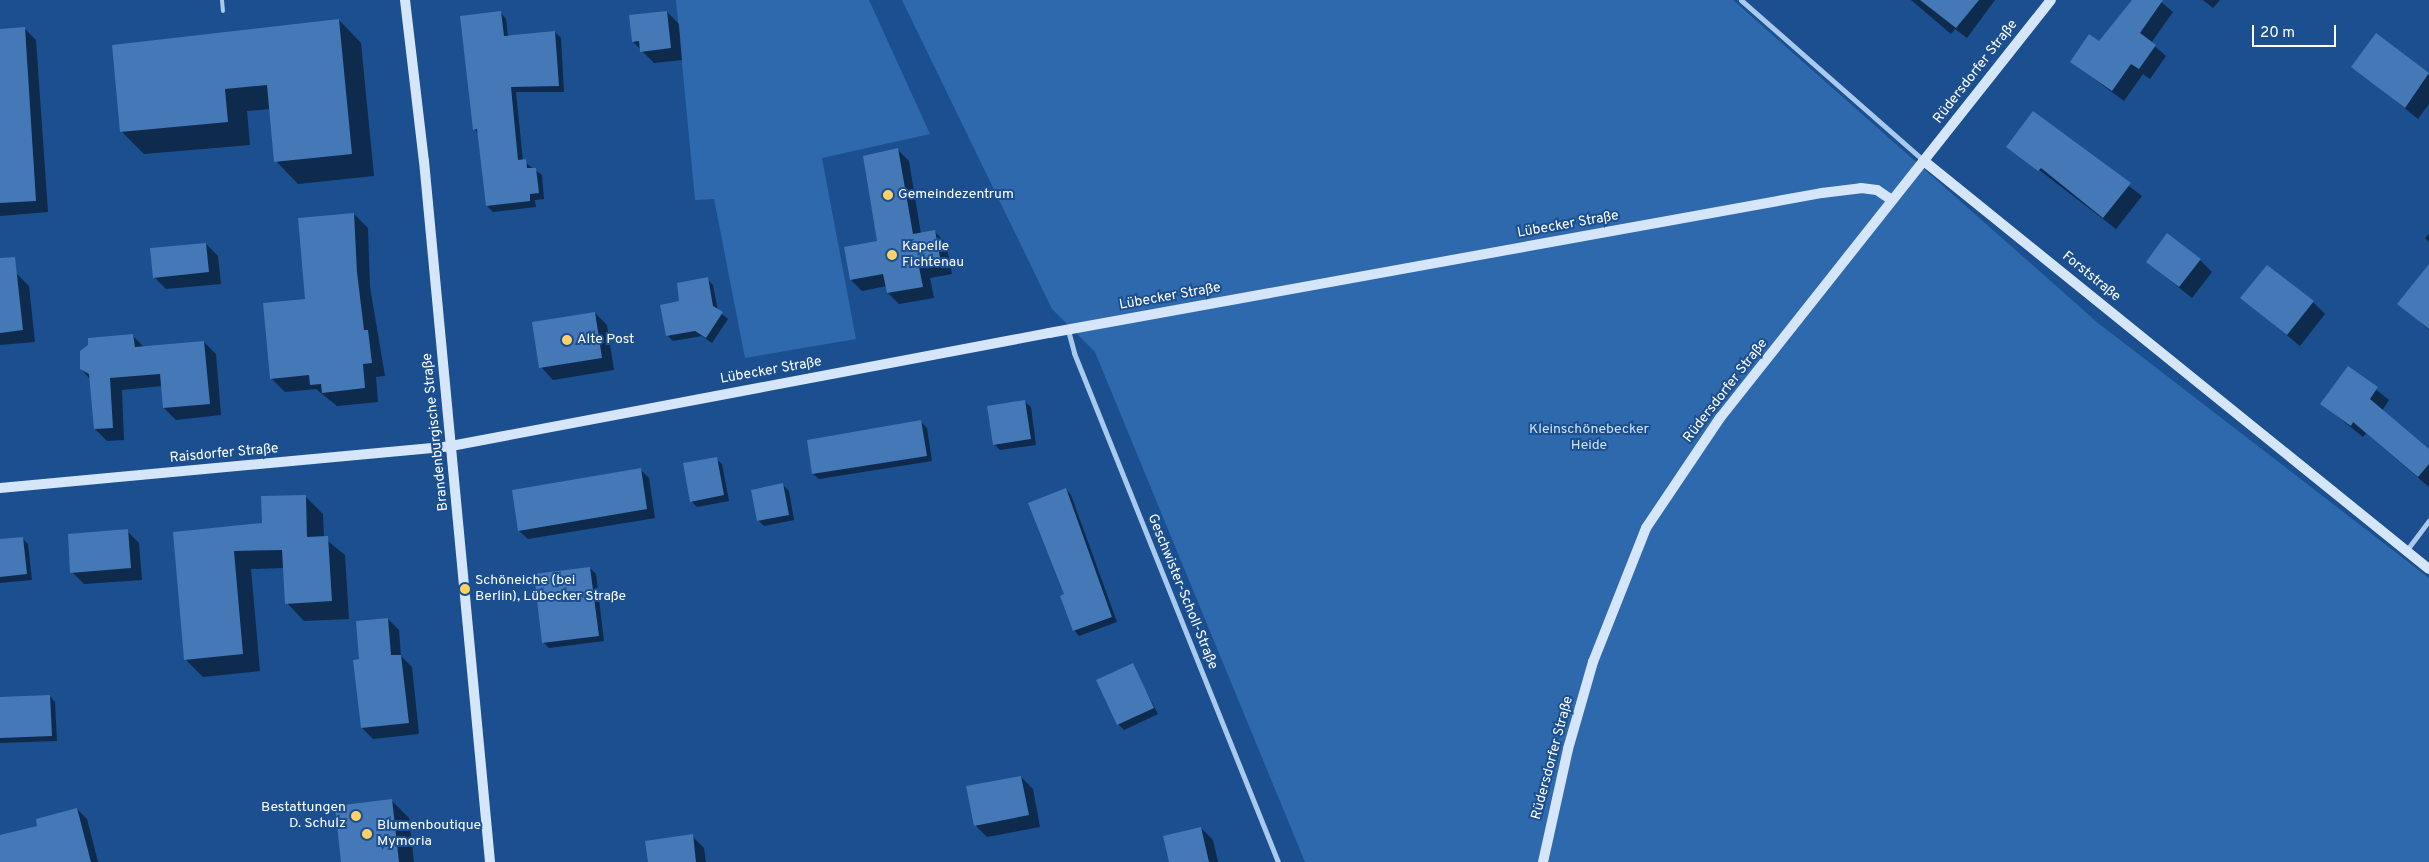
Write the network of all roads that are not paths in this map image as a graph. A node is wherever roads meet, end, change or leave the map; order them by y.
1 (222, 0) edge
2 (405, 0) edge
3 (1741, 0) edge
4 (2051, 0) edge
5 (222, 10) dead end
6 (1924, 162) junction
7 (1892, 200) junction
8 (1068, 329) junction
9 (451, 446) junction
10 (0, 488) edge
11 (2429, 521) edge
12 (2406, 552) junction
13 (2429, 569) edge
14 (490, 862) edge
15 (1278, 862) edge
16 (1543, 862) edge

1 - 5 lane
2 - 9 street, Brandenburgische Straße
3 - 6 street, Forststraße
4 - 6 street, Rüdersdorfer Straße
6 - 7 street, Rüdersdorfer Straße
6 - 12 street, Forststraße
7 - 8 street, Lübecker Straße
7 - 16 street, Rüdersdorfer Straße
8 - 9 street, Lübecker Straße
8 - 15 street, Geschwister-Scholl-Straße
9 - 10 street, Raisdorfer Straße
9 - 14 street, Brandenburgische Straße
11 - 12 street
12 - 13 street, Forststraße

